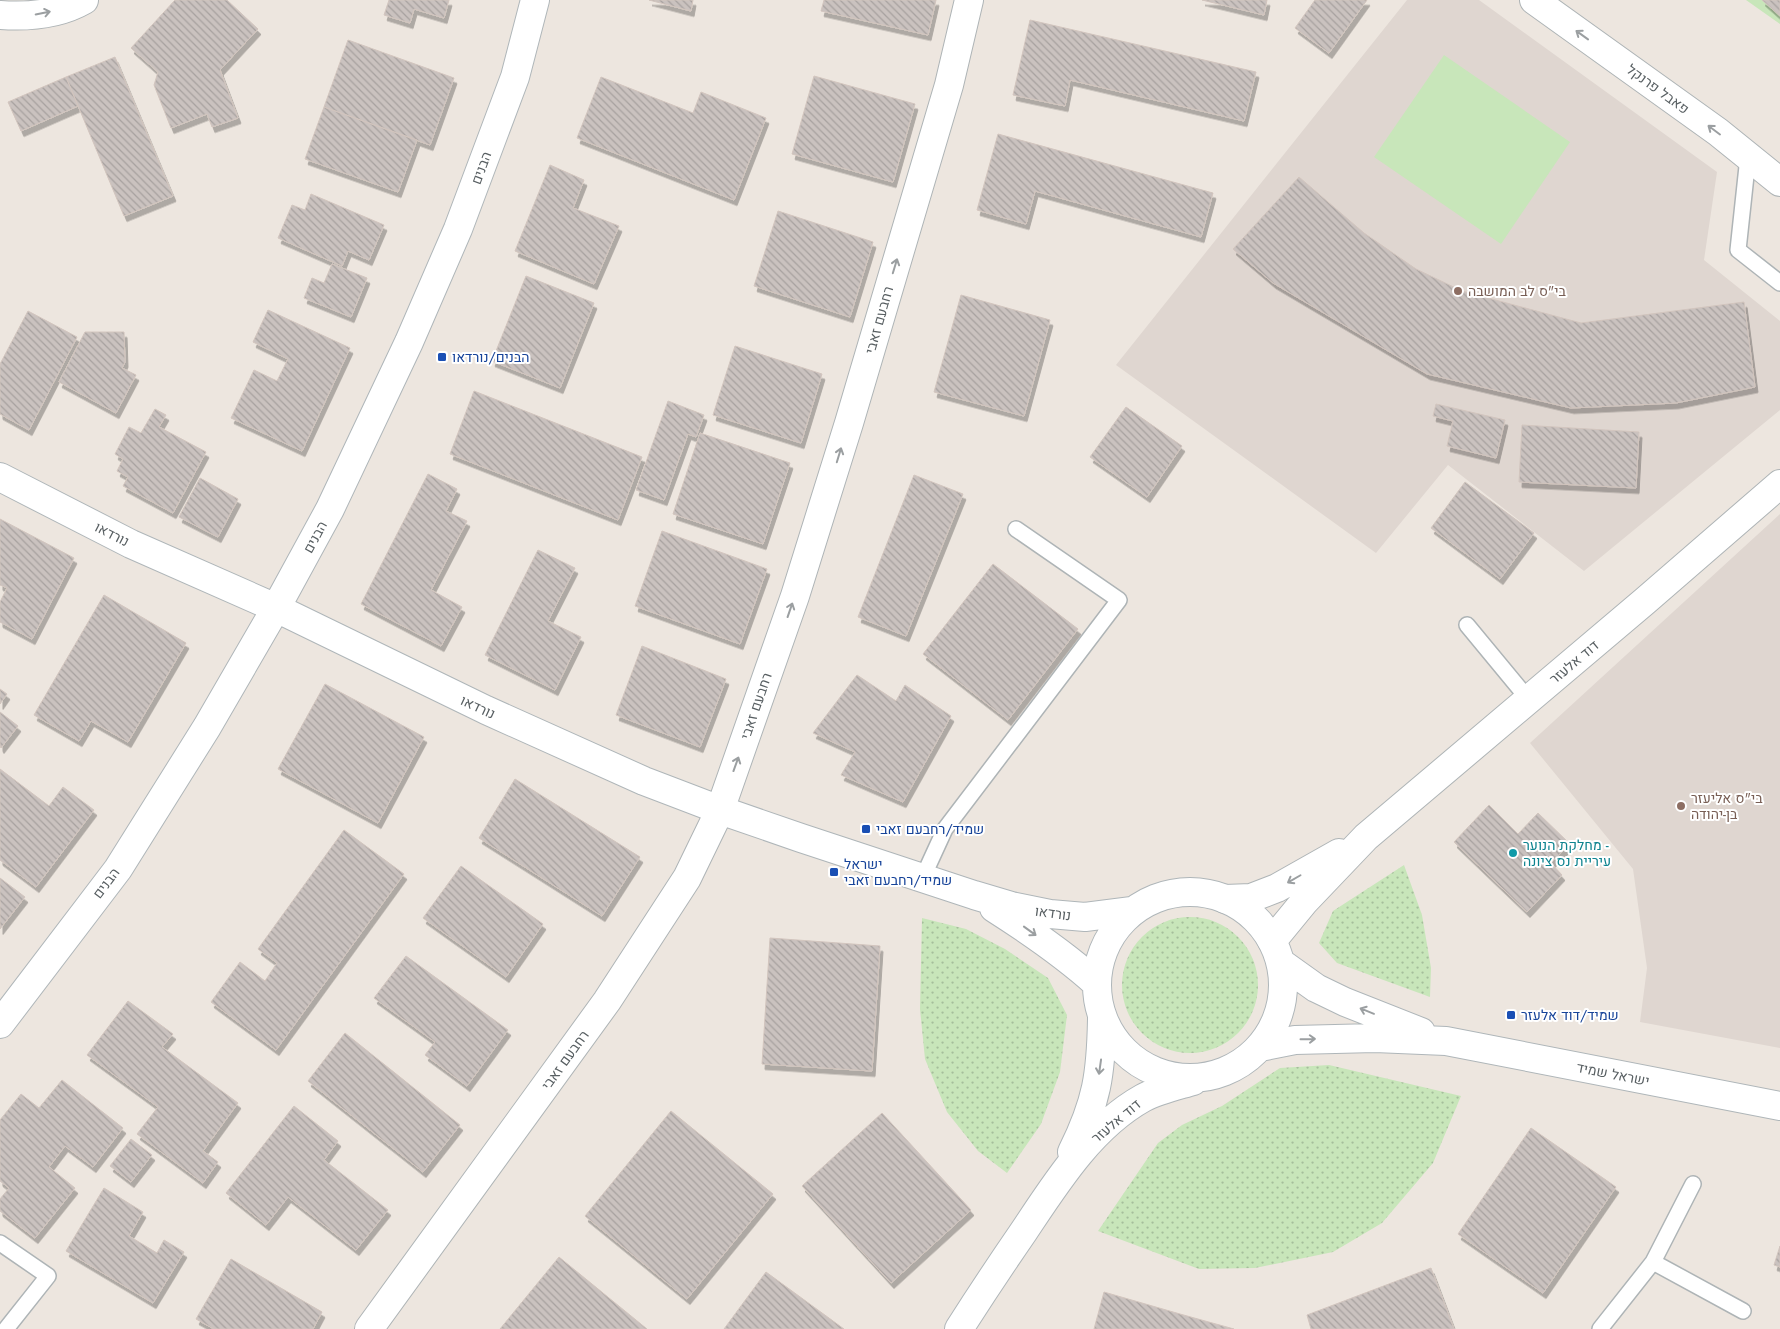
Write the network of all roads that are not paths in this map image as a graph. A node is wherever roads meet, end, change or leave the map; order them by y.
1 (84, 0) edge
2 (535, 0) edge
3 (970, 0) edge
4 (1534, 0) edge
5 (0, 15) edge
6 (1748, 157) junction
7 (1780, 182) edge
8 (1780, 283) edge
9 (0, 477) edge
10 (1780, 484) edge
11 (1016, 530) dead end
12 (276, 608) junction
13 (1467, 625) dead end
14 (1529, 700) junction
15 (720, 810) junction
16 (1366, 837) junction
17 (923, 877) junction
18 (974, 895) junction
19 (1225, 899) junction
20 (1132, 911) junction
21 (1277, 952) junction
22 (1096, 983) junction
23 (1102, 1019) junction
24 (0, 1024) edge
25 (1446, 1041) junction
26 (1260, 1047) junction
27 (1207, 1078) junction
28 (1780, 1106) edge
29 (1693, 1184) dead end
30 (1047, 1197) junction
31 (0, 1243) edge
32 (1654, 1262) junction
33 (1743, 1312) dead end
34 (6, 1329) edge
35 (369, 1329) edge
36 (958, 1329) edge
37 (1600, 1329) edge

5 -> 1 street
2 - 12 street, הבנים
15 -> 3 street, רחבעם זאבי
6 -> 4 street, פאבל פרנקל
6 - 7 street, פאבל פרנקל
6 - 8 lane
9 - 12 street, נורדאו
10 - 14 street, דוד אלעזר
11 - 17 lane
12 - 15 street, נורדאו
12 - 24 street, הבנים
13 - 14 lane
14 - 16 street, דוד אלעזר
15 - 17 street, נורדאו
15 - 35 street, רחבעם זאבי
16 -> 19 street, דוד אלעזר
16 - 21 street, דוד אלעזר
17 - 18 street, נורדאו
18 - 20 street, נורדאו
18 -> 22 street, נורדאו
19 - 20 street
19 - 21 street, ישראל שמיד
20 - 22 street
25 -> 21 street, ישראל שמיד
21 - 26 street
22 - 23 street
23 - 27 street
23 -> 30 street, דוד אלעזר
26 -> 25 street, ישראל שמיד
25 - 28 street, ישראל שמיד
26 - 27 street
27 - 30 street, דוד אלעזר
29 - 32 lane
30 - 36 street, דוד אלעזר
31 - 34 lane
32 - 33 lane
32 - 37 lane

